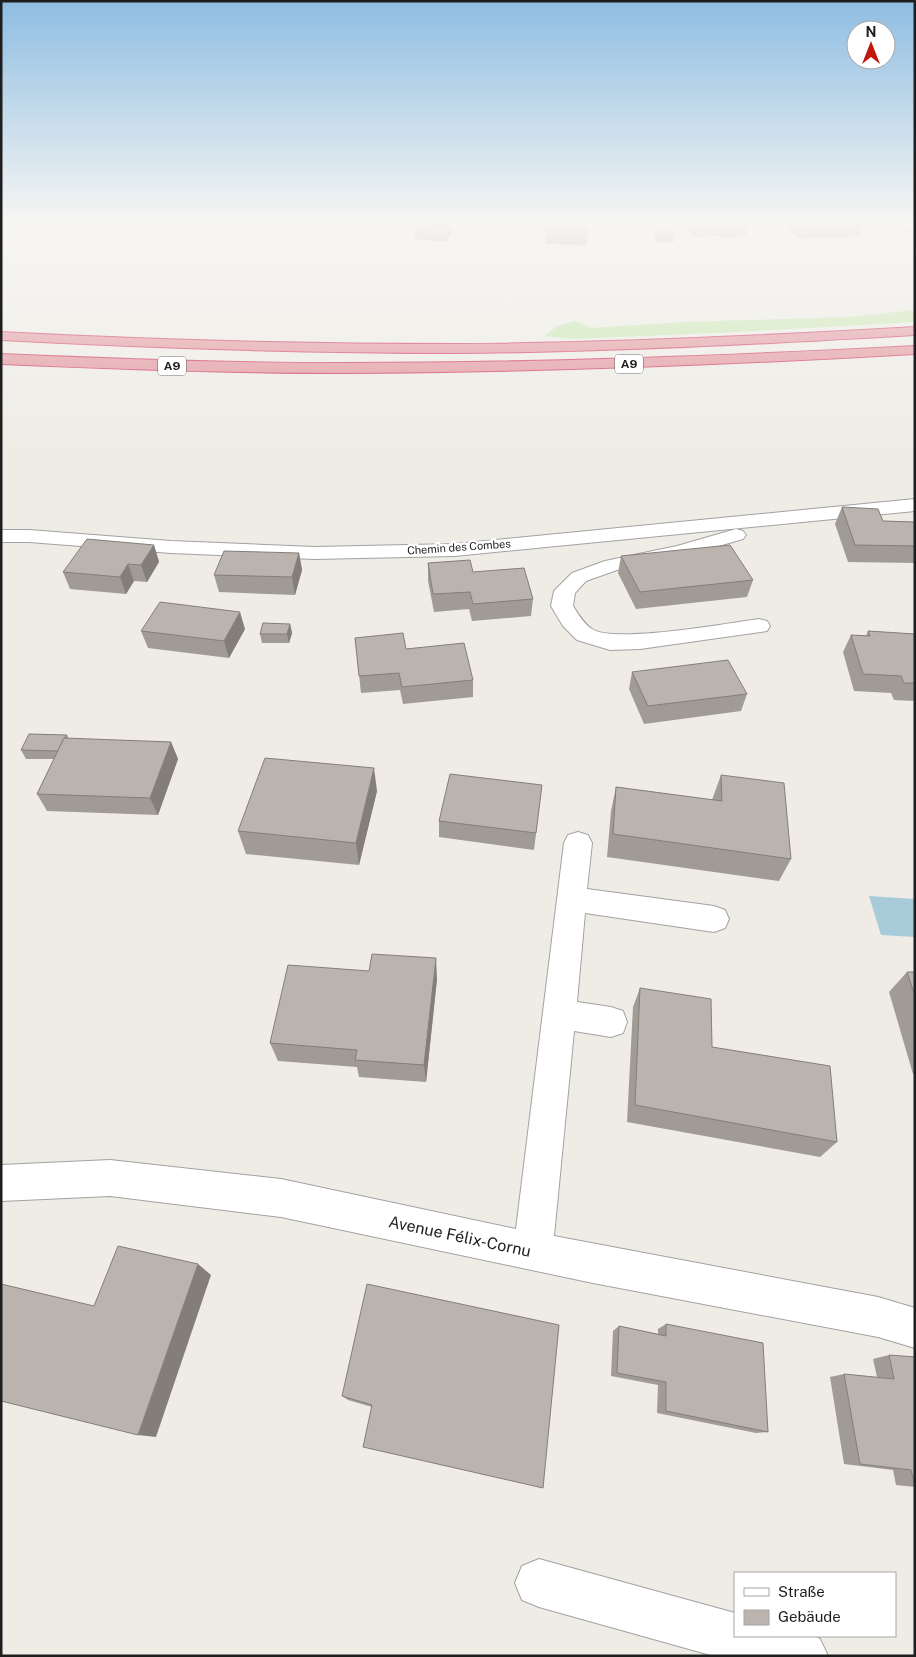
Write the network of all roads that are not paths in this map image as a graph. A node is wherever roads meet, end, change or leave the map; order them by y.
1 (915, 331) edge
2 (1, 336) edge
3 (915, 350) edge
4 (1, 359) edge
5 (915, 505) edge
6 (775, 519) junction
7 (1, 536) edge
8 (759, 626) dead end
9 (578, 843) dead end
10 (571, 899) junction
11 (714, 919) dead end
12 (559, 1014) junction
13 (611, 1022) dead end
14 (1, 1183) edge
15 (532, 1251) junction
16 (915, 1328) edge
17 (539, 1583) dead end
18 (734, 1637) edge
19 (734, 1637) edge
20 (803, 1656) edge

1 - 2 highway, A9
3 - 4 highway, A9
5 - 6 street, Chemin des Combes
6 - 7 street, Chemin des Combes
6 - 8 street
9 - 10 street
10 - 11 street
10 - 12 street
12 - 13 street
12 - 15 street
14 - 15 street, Avenue Félix-Cornu
15 - 16 street, Avenue Félix-Cornu
17 - 19 street
18 - 20 street

